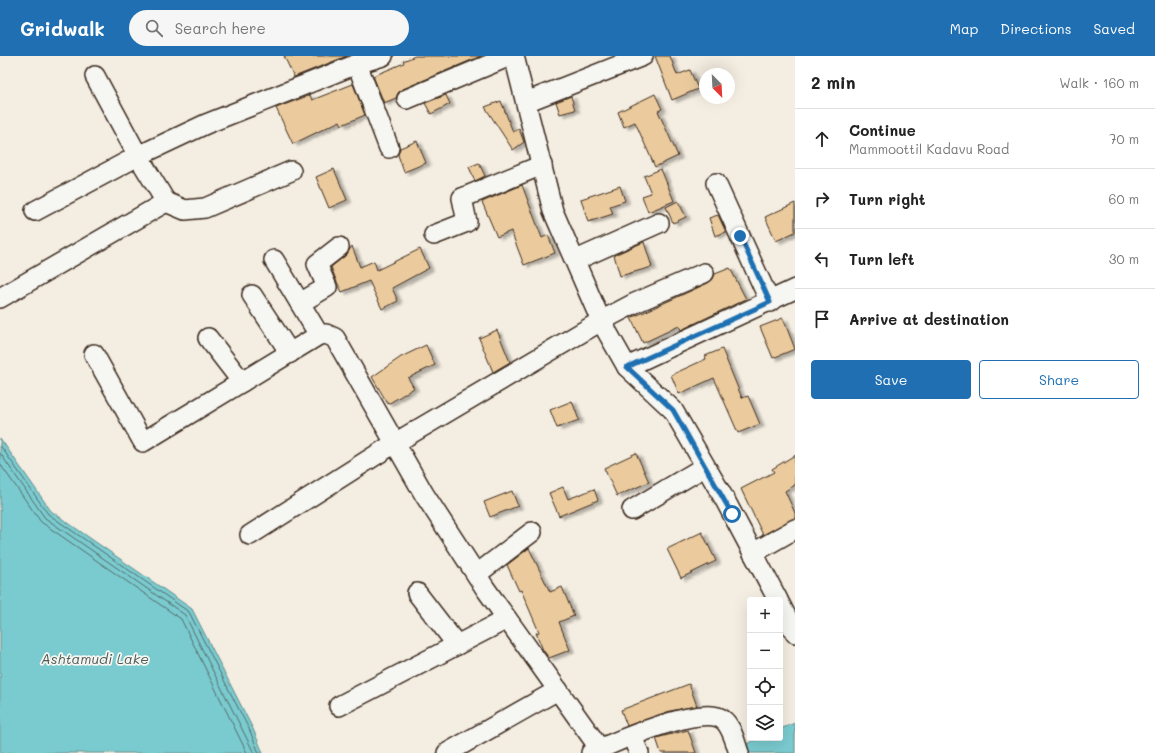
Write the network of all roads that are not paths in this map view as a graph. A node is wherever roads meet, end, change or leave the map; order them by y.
1 (383, 56) edge
2 (510, 56) edge
3 (514, 56) edge
4 (636, 58) edge
5 (357, 64) junction
6 (95, 76) dead end
7 (407, 98) dead end
8 (526, 102) junction
9 (389, 148) dead end
10 (138, 156) junction
11 (542, 165) junction
12 (291, 171) dead end
13 (716, 183) dead end
14 (166, 202) junction
15 (35, 211) dead end
16 (659, 223) dead end
17 (434, 235) dead end
18 (339, 246) dead end
19 (274, 260) dead end
20 (576, 260) junction
21 (704, 273) dead end
22 (795, 290) edge
23 (252, 295) dead end
24 (0, 298) edge
25 (770, 302) junction
26 (300, 303) junction
27 (601, 321) junction
28 (319, 335) junction
29 (208, 338) dead end
30 (290, 353) junction
31 (94, 354) dead end
32 (627, 367) junction
33 (242, 382) junction
34 (395, 443) junction
35 (704, 467) junction
36 (632, 510) dead end
37 (795, 529) edge
38 (532, 532) dead end
39 (250, 535) dead end
40 (753, 553) junction
41 (476, 574) junction
42 (417, 592) dead end
43 (776, 597) edge
44 (783, 610) edge
45 (507, 619) junction
46 (795, 632) edge
47 (458, 645) junction
48 (558, 690) junction
49 (339, 706) dead end
50 (636, 745) edge
51 (596, 751) edge
52 (447, 753) edge
53 (739, 753) edge

1 - 5 street
2 - 7 street
3 - 8 street
4 - 8 street
5 - 9 street
5 - 10 street
6 - 10 street
8 - 11 street
10 - 14 street
10 - 15 street
11 - 17 street
11 - 20 street
12 - 14 street
13 - 25 street
14 - 24 street
16 - 20 street
18 - 26 street
19 - 26 street
20 - 27 street
21 - 27 street
22 - 25 street
23 - 30 street
25 - 32 street
26 - 28 street
27 - 32 street
27 - 34 street
28 - 30 street
28 - 34 street
29 - 33 street
30 - 33 street
31 - 33 street
32 - 35 street
34 - 39 street
34 - 41 street
35 - 36 street
35 - 40 street
37 - 40 street
38 - 41 street
40 - 43 street
41 - 45 street
42 - 47 street
44 - 46 street
45 - 47 street
45 - 48 street
47 - 49 street
48 - 51 street
48 - 52 street
50 - 51 street
50 - 53 street

